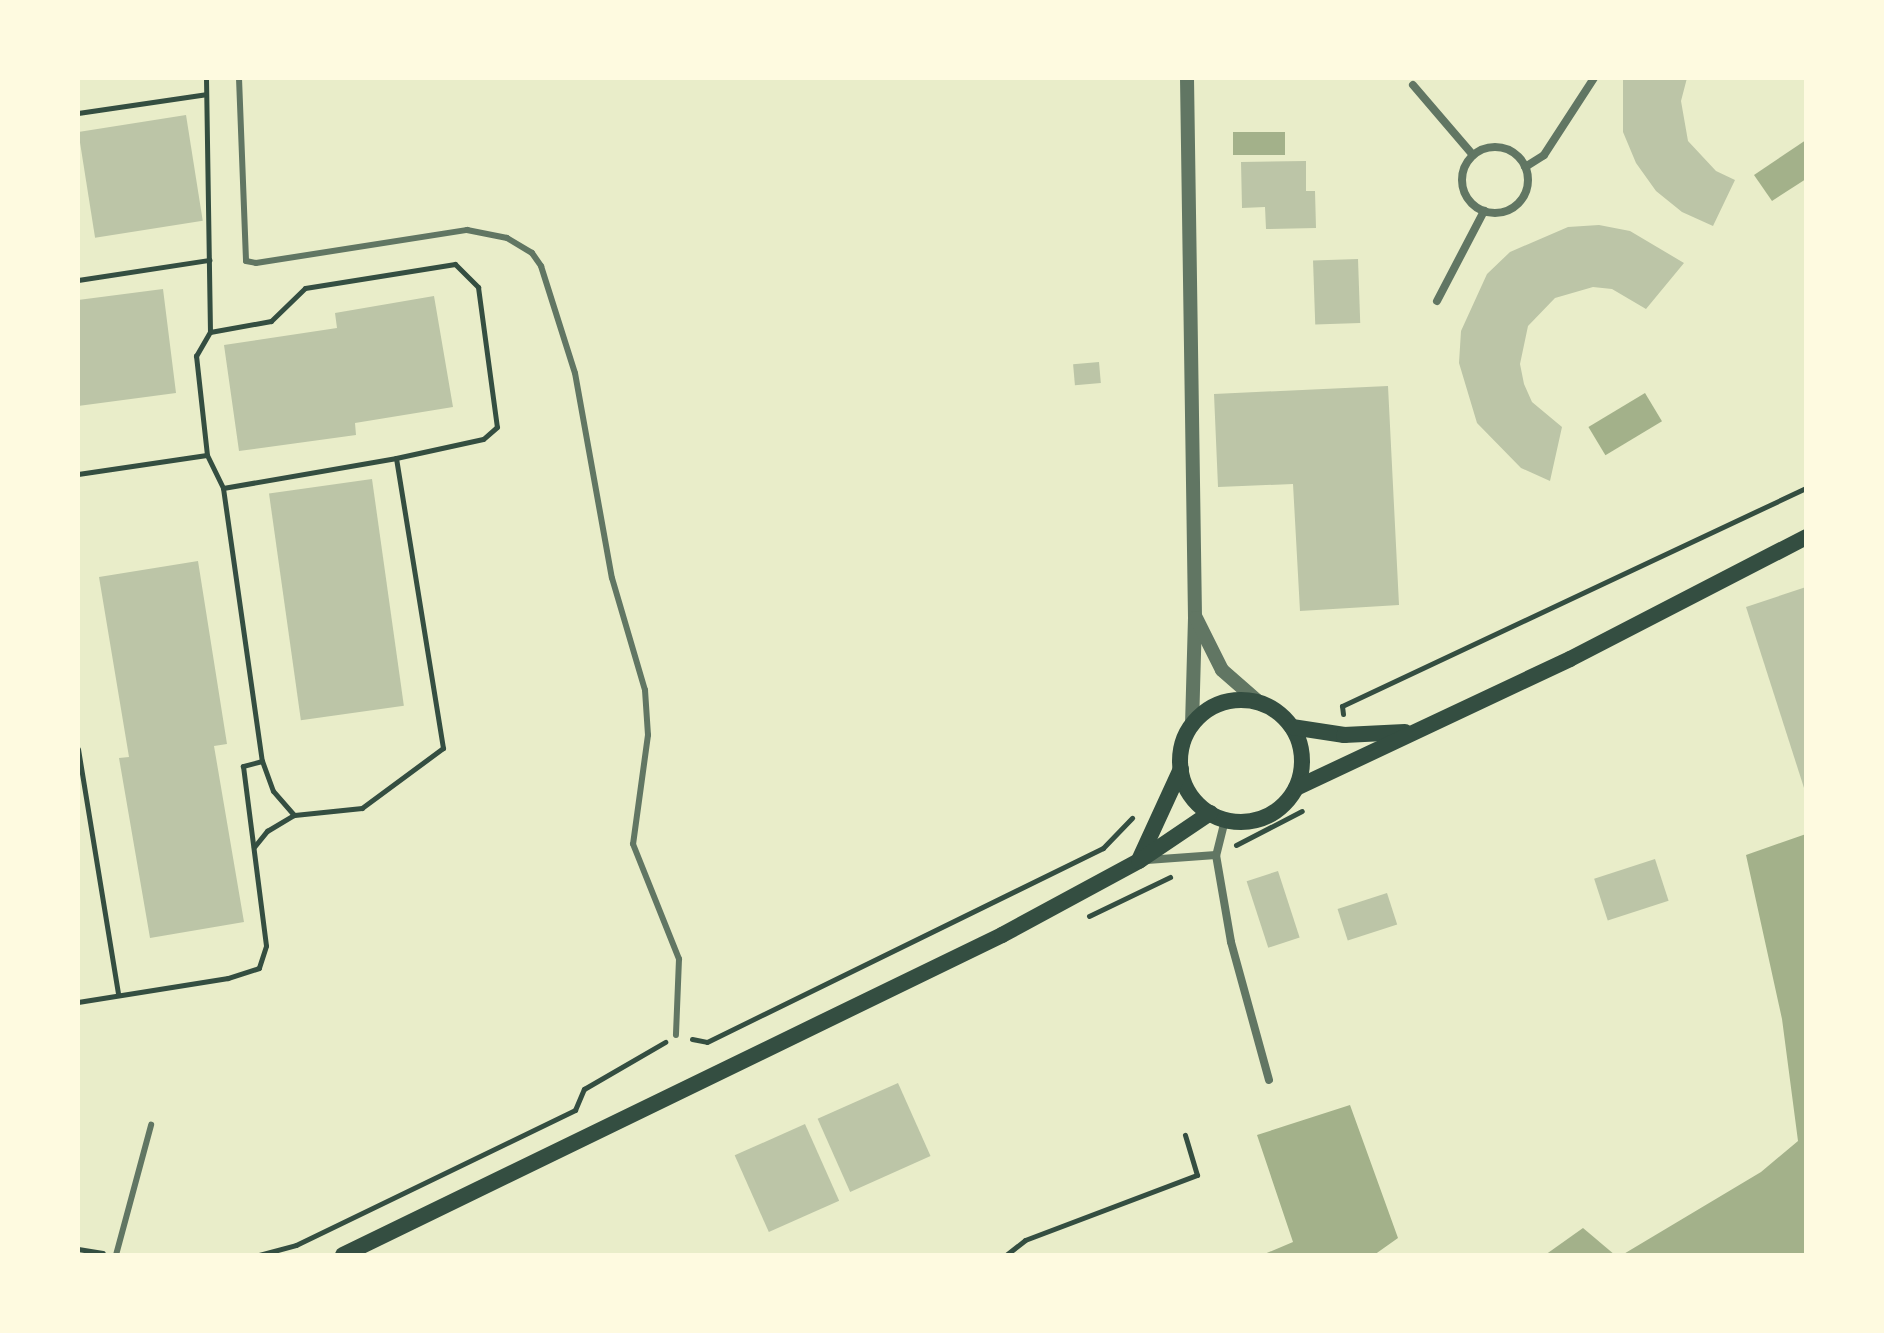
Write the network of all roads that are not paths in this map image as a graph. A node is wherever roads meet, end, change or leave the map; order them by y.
1 (239, 78) edge
2 (1187, 78) edge
3 (1594, 78) edge
4 (1413, 85) dead end
5 (1473, 155) junction
6 (1525, 167) junction
7 (1484, 211) junction
8 (1437, 301) dead end
9 (1806, 537) edge
10 (1195, 618) junction
11 (1261, 704) junction
12 (1192, 726) junction
13 (1292, 727) junction
14 (1415, 732) junction
15 (1181, 769) junction
16 (1296, 788) junction
17 (1217, 817) junction
18 (1216, 855) junction
19 (1139, 861) junction
20 (676, 1035) road end
21 (1269, 1080) dead end
22 (151, 1125) dead end
23 (116, 1255) edge
24 (343, 1255) edge

1 - 20 lane
2 - 10 street
3 - 6 street
4 - 5 street
5 - 6 street
5 - 7 street
6 - 7 street
7 - 8 street
9 - 14 main road
10 - 11 street
10 - 12 street
11 - 12 main road
11 - 13 main road
12 - 15 main road
13 - 14 main road
13 - 16 main road
14 - 16 main road
15 - 17 main road
15 - 19 main road
16 - 17 main road
17 - 18 street
17 - 19 main road
18 - 19 street
18 - 21 street
19 - 24 main road
22 - 23 lane

